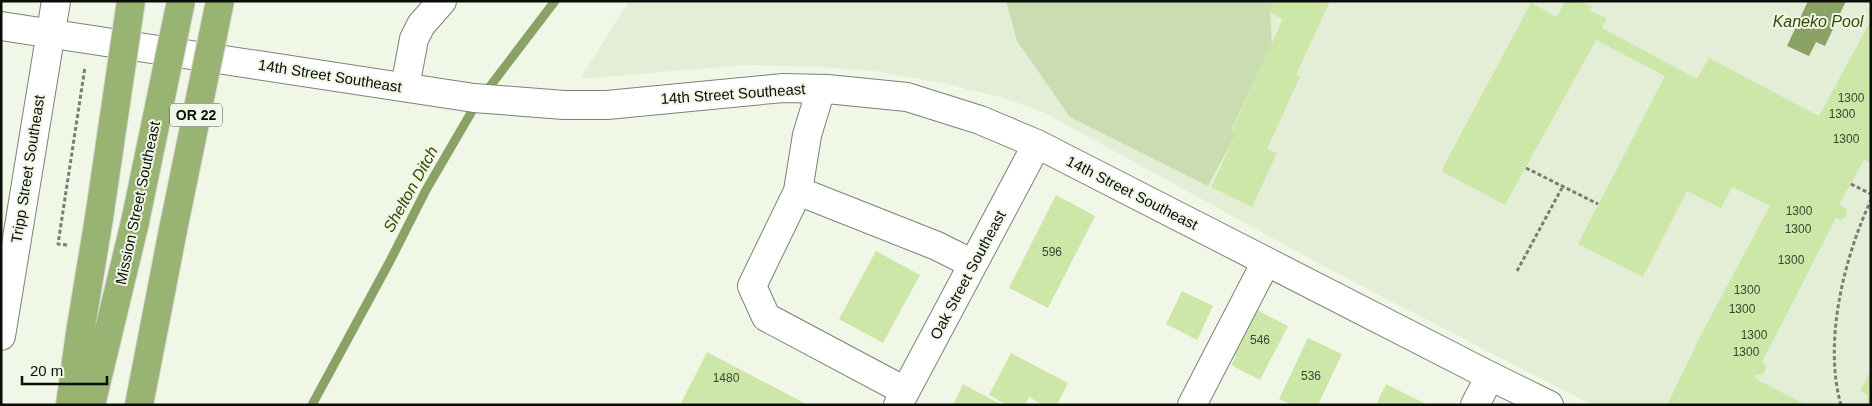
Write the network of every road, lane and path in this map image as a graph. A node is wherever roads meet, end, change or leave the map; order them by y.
1 (56, 1) edge
2 (131, 1) edge
3 (181, 1) edge
4 (220, 1) edge
5 (442, 1) edge
6 (1, 26) edge
7 (50, 33) junction
8 (89, 39) junction
9 (413, 88) junction
10 (821, 89) junction
11 (1037, 144) junction
12 (1526, 168) dead end
13 (1851, 184) dead end
14 (1563, 186) junction
15 (798, 191) junction
16 (1871, 194) edge
17 (1871, 200) edge
18 (1598, 204) dead end
19 (72, 245) dead end
20 (1266, 262) junction
21 (973, 264) junction
22 (1517, 271) dead end
23 (1, 336) edge
24 (1490, 376) junction
25 (902, 398) edge
26 (70, 405) edge
27 (91, 405) edge
28 (139, 405) edge
29 (1192, 405) edge
30 (1475, 405) edge
31 (1549, 405) edge
32 (1841, 405) edge

1 - 7 street, Tripp Street Southeast
2 - 26 highway, bridge
3 - 27 highway, Mission Street Southeast, bridge
4 - 28 highway, OR 22, bridge
5 - 9 street
6 - 7 street, 14th Street Southeast
7 - 8 street, 14th Street Southeast
7 - 23 street, Tripp Street Southeast
8 - 9 street, 14th Street Southeast
8 - 19 path
9 - 10 street, 14th Street Southeast
10 - 11 street, 14th Street Southeast
10 - 15 street
11 - 20 street, 14th Street Southeast
11 - 21 street, Oak Street Southeast
12 - 14 path
13 - 16 path
14 - 18 path
14 - 22 path
15 - 21 street
15 - 25 street
17 - 32 path
20 - 24 street, 14th Street Southeast
20 - 29 street
21 - 25 street, Oak Street Southeast
24 - 30 street
24 - 31 street, 14th Street Southeast

